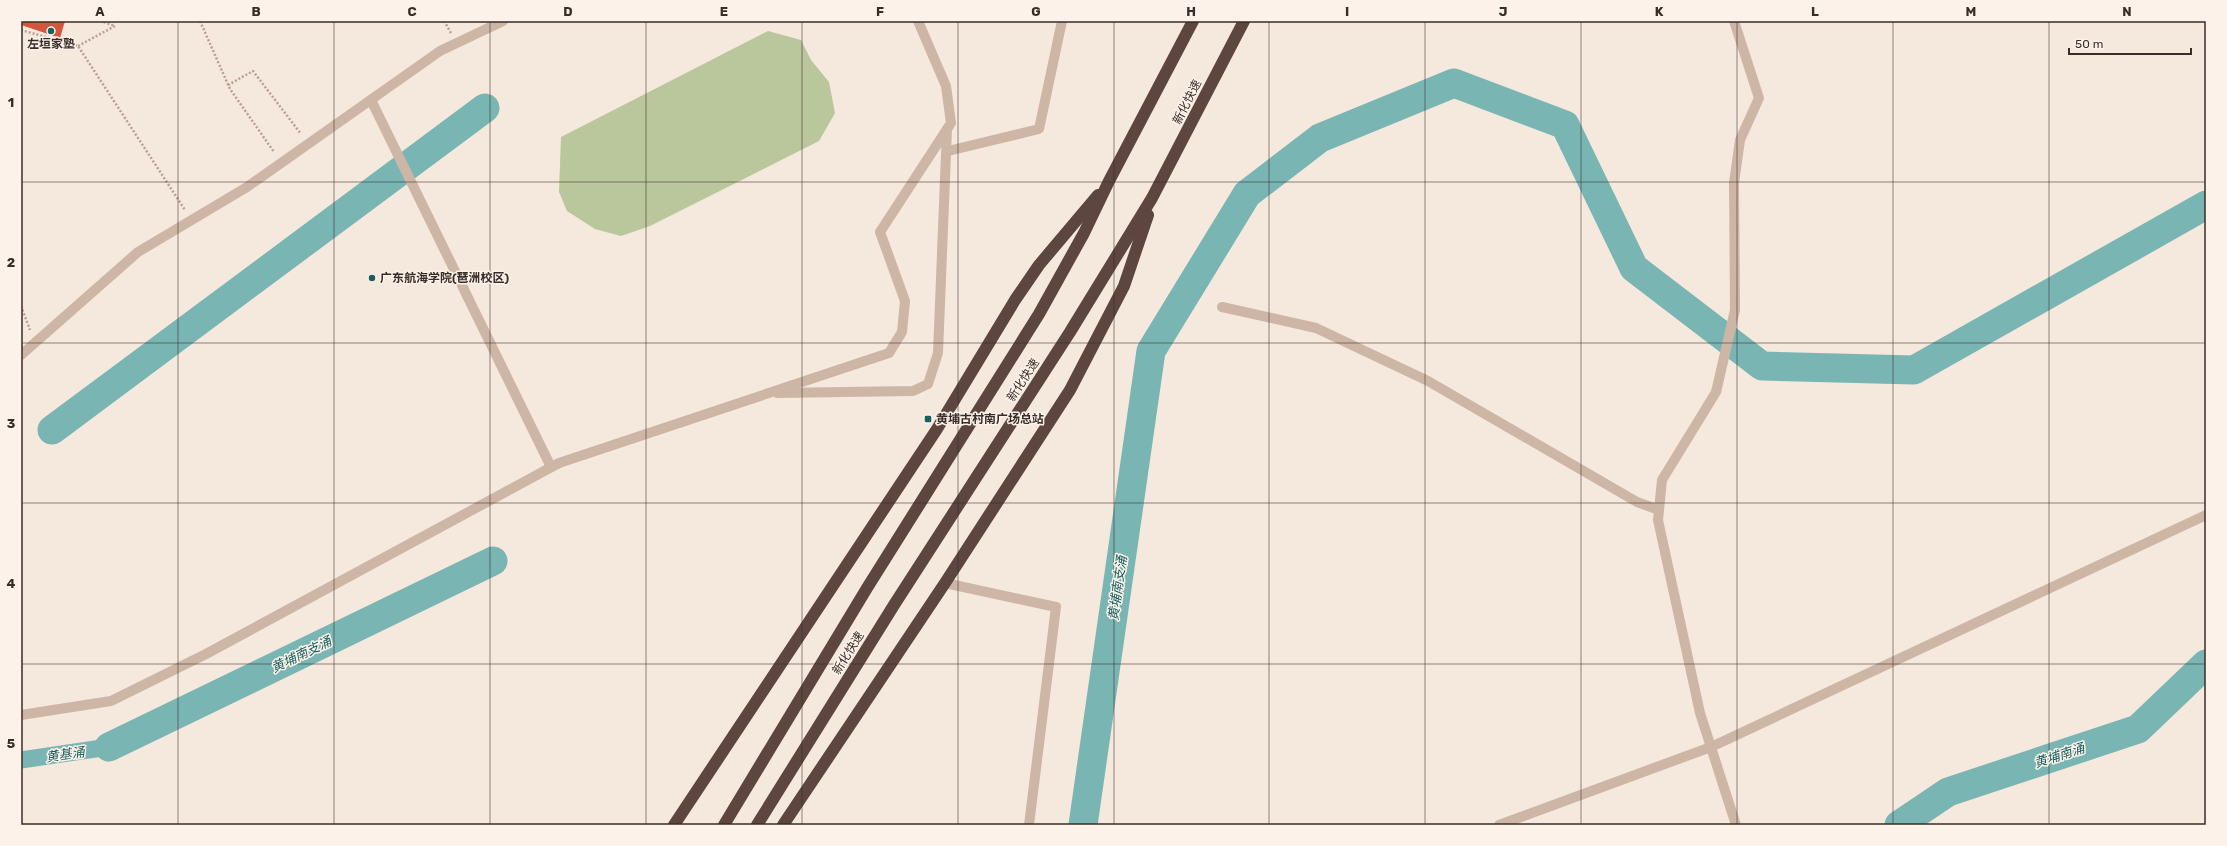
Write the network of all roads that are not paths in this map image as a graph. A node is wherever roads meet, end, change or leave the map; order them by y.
1 (503, 21) edge
2 (918, 21) edge
3 (1062, 21) edge
4 (1193, 21) edge
5 (1244, 21) edge
6 (1734, 21) edge
7 (371, 100) junction
8 (947, 130) junction
9 (948, 151) junction
10 (1109, 182) junction
11 (1152, 198) junction
12 (1222, 307) dead end
13 (21, 355) edge
14 (767, 394) junction
15 (551, 467) junction
16 (1659, 510) junction
17 (2206, 515) edge
18 (945, 583) junction
19 (21, 715) edge
20 (1711, 746) junction
21 (674, 825) edge
22 (724, 825) edge
23 (757, 825) edge
24 (783, 825) edge
25 (1028, 825) edge
26 (1499, 825) edge
27 (1736, 825) edge

1 - 7 street
2 - 8 street
3 - 9 street
4 - 10 highway, 新化快速
5 - 11 highway, 新化快速
6 - 16 street
7 - 13 street
7 - 15 street
8 - 9 street
8 - 14 street
9 - 14 street
10 - 21 highway
10 - 22 highway, 新化快速
11 - 18 highway
11 - 23 highway, 新化快速
12 - 16 street
14 - 15 street
15 - 19 street
16 - 20 street
17 - 20 street
18 - 24 highway
18 - 25 street
20 - 26 street
20 - 27 street

